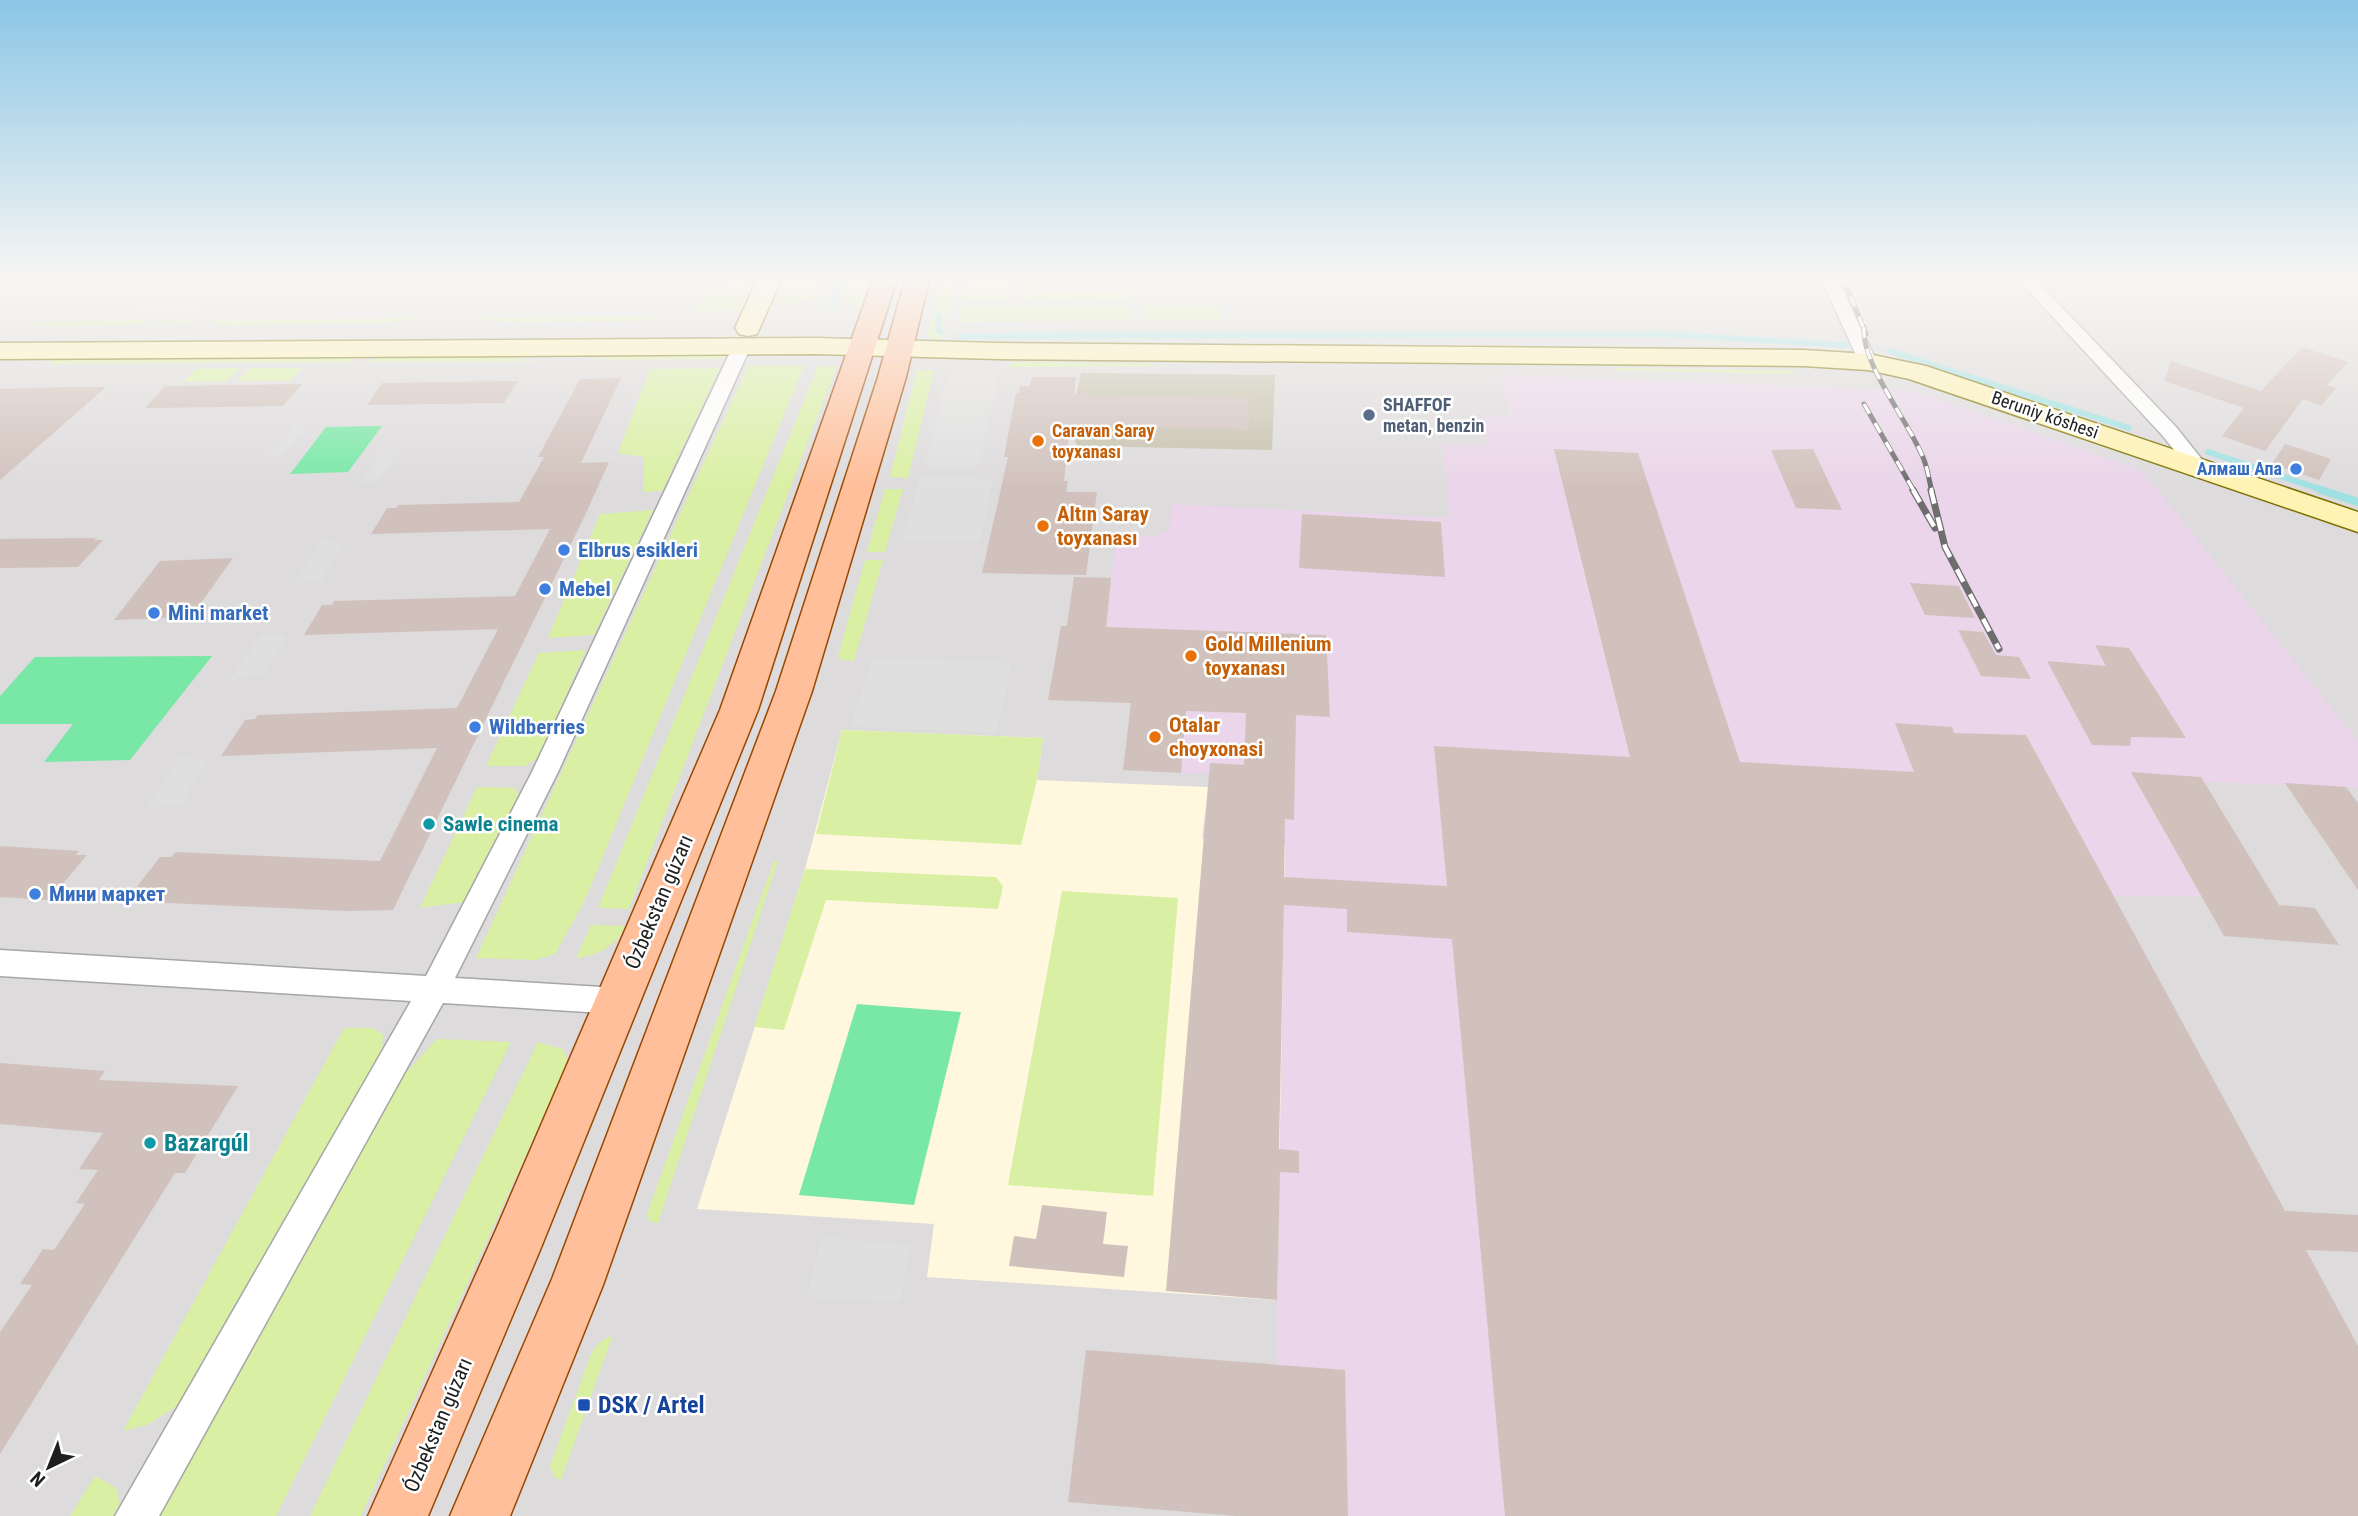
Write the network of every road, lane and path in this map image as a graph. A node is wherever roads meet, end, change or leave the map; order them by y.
1 (226, 347) edge
2 (741, 347) edge
3 (881, 347) edge
4 (882, 347) edge
5 (1259, 347) edge
6 (1861, 347) edge
7 (2090, 347) edge
8 (0, 351) edge
9 (1868, 362) junction
10 (2198, 467) junction
11 (2358, 522) edge
12 (0, 963) edge
13 (434, 990) junction
14 (618, 1001) junction
15 (136, 1516) edge
16 (398, 1516) edge
17 (480, 1516) edge

1 - 8 main road, Beruniy kóshesi
2 - 13 street
3 - 14 main road, Ózbekstan gúzarı
4 - 17 main road, Ózbekstan gúzarı
5 - 9 main road, Beruniy kóshesi
6 - 9 street
7 - 10 street
9 - 10 main road, Beruniy kóshesi
10 - 11 main road, Beruniy kóshesi
12 - 13 street
13 - 14 street
13 - 15 street
14 - 16 main road, Ózbekstan gúzarı

